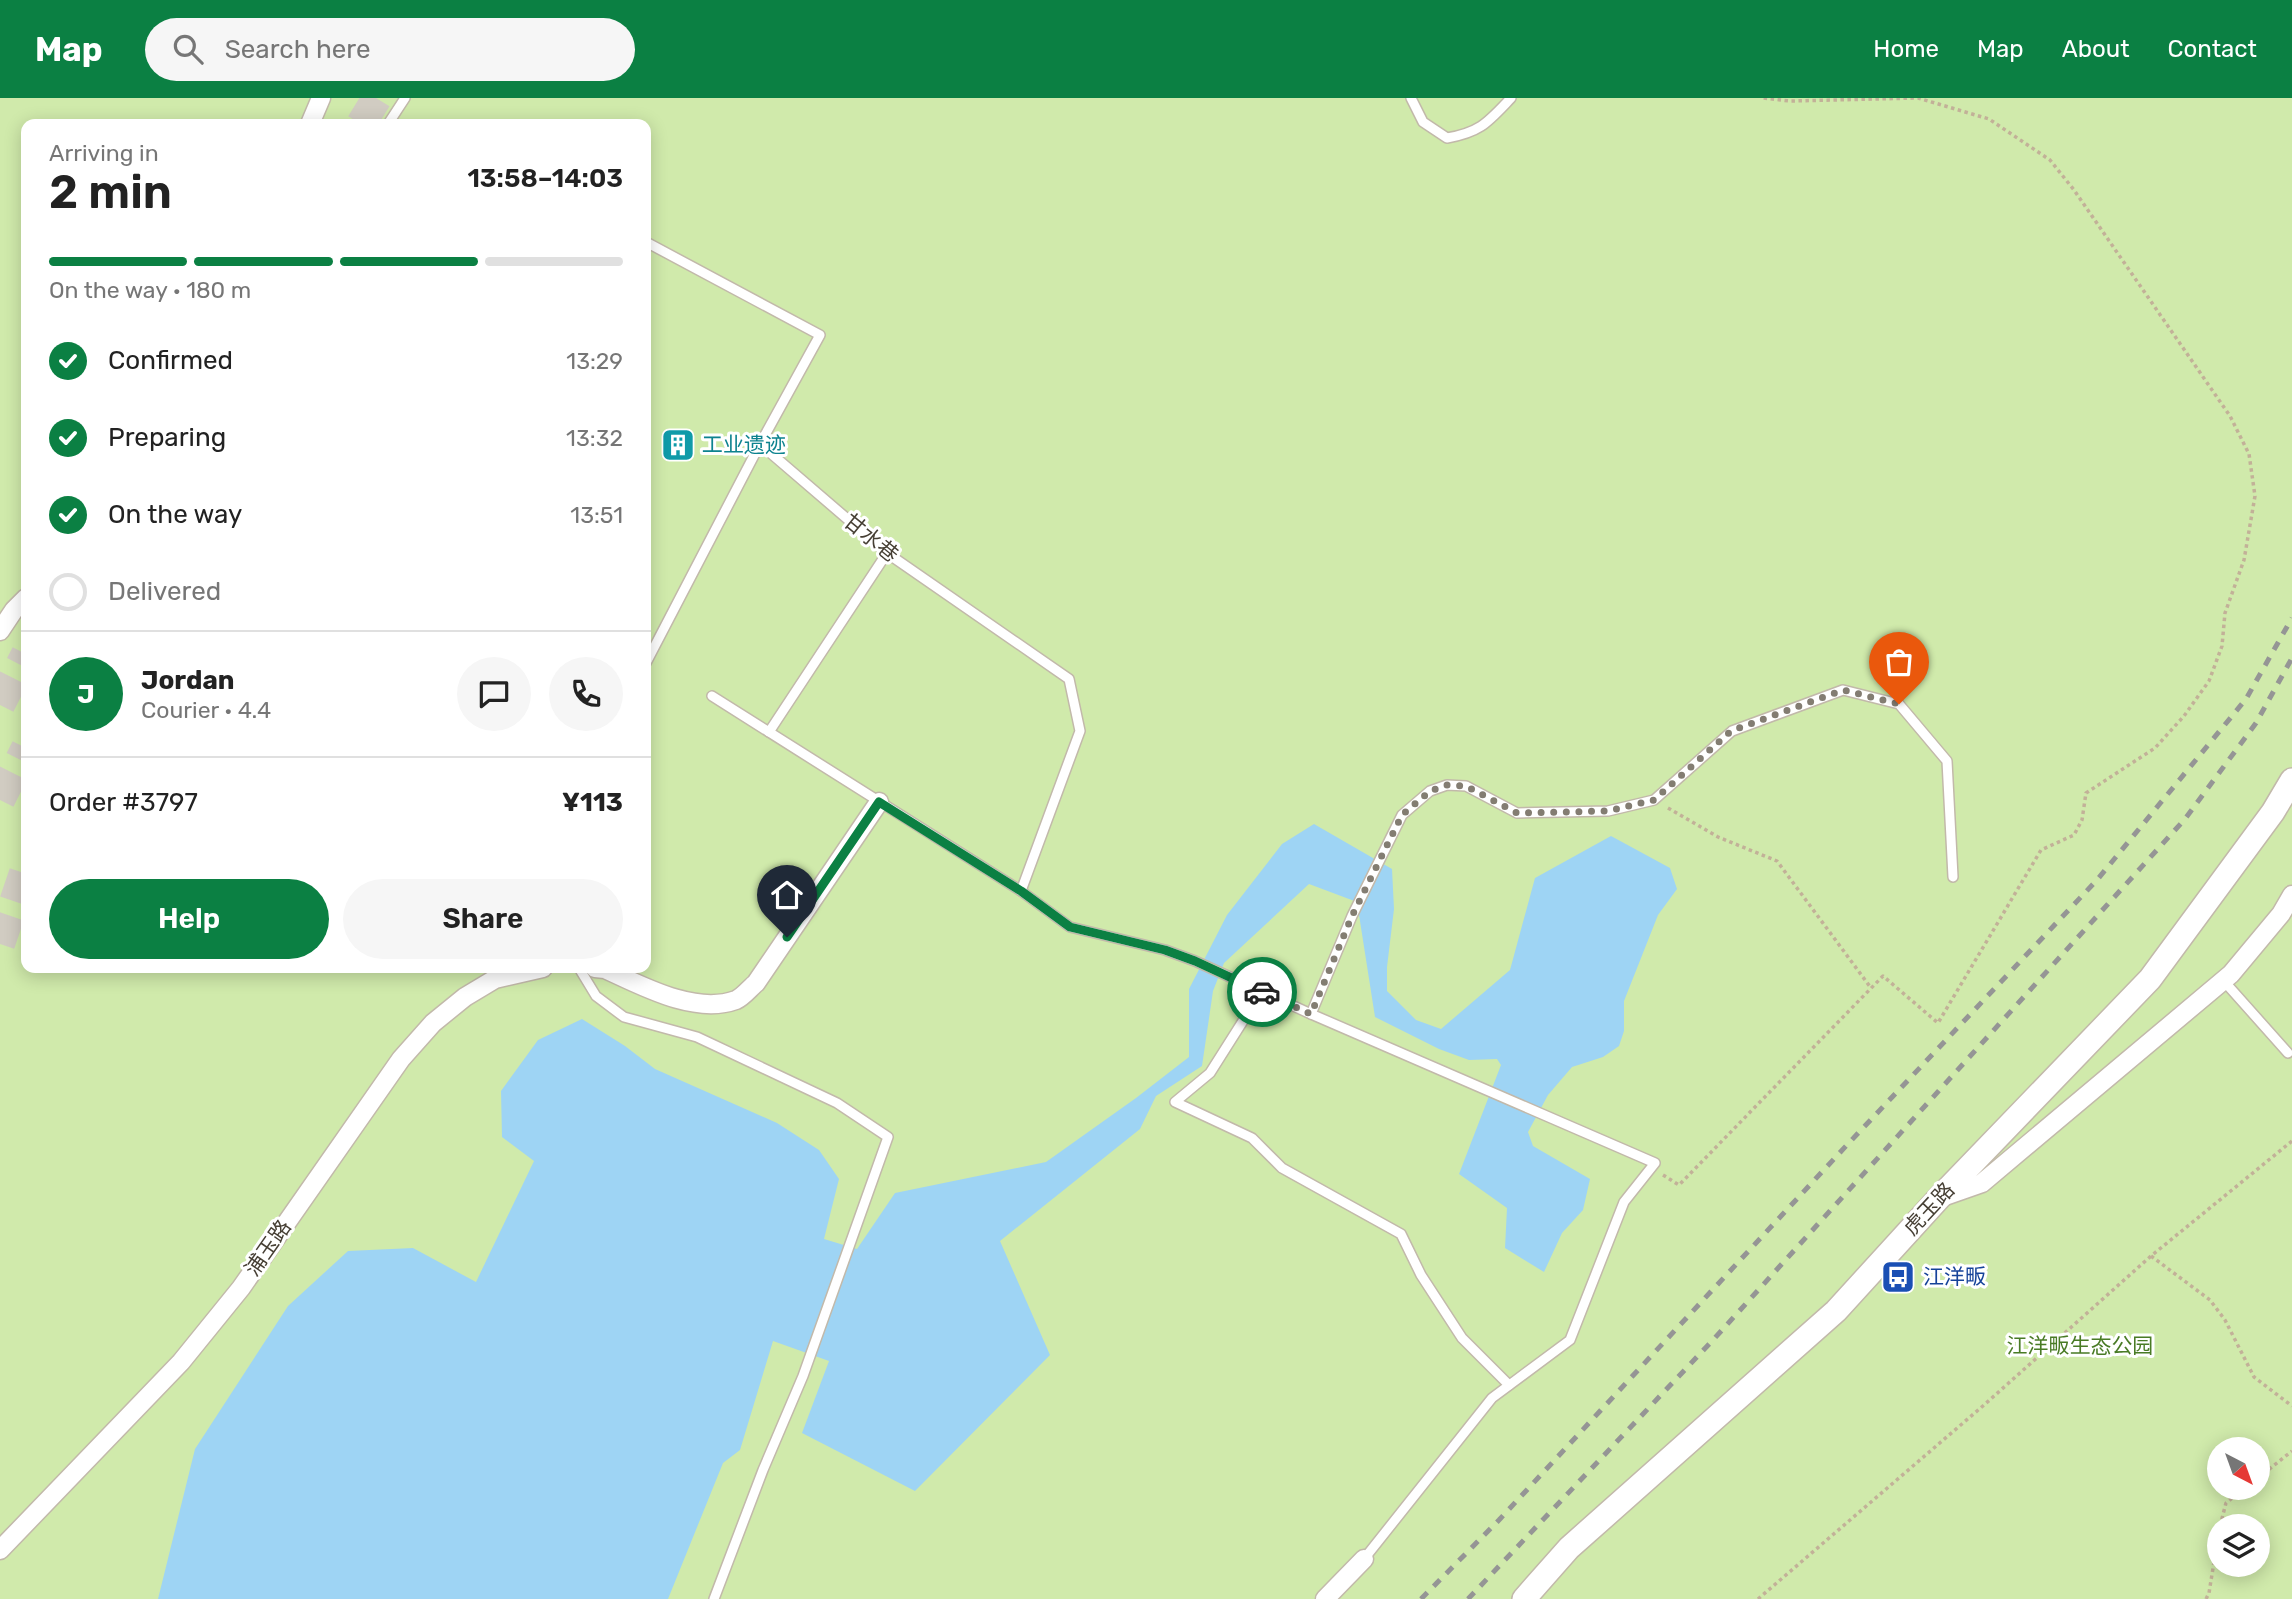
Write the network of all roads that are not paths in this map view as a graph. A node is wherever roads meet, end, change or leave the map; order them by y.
1 (321, 98) edge
2 (405, 98) edge
3 (1411, 98) edge
4 (1511, 98) edge
5 (312, 119) edge
6 (390, 119) edge
7 (651, 245) edge
8 (760, 444) junction
9 (887, 553) junction
10 (21, 603) edge
11 (0, 631) edge
12 (651, 653) edge
13 (712, 696) dead end
14 (769, 732) junction
15 (2292, 780) edge
16 (879, 802) junction
17 (1953, 877) dead end
18 (1021, 891) junction
19 (2292, 895) edge
20 (582, 973) edge
21 (615, 973) edge
22 (496, 974) edge
23 (2223, 980) junction
24 (1257, 990) junction
25 (1311, 1014) junction
26 (2288, 1053) dead end
27 (1939, 1198) junction
28 (1509, 1385) junction
29 (0, 1550) edge
30 (1364, 1559) joint
31 (714, 1599) edge
32 (1325, 1599) edge
33 (1524, 1599) edge

1 - 5 street
2 - 6 lane
3 - 4 lane
7 - 8 lane
8 - 9 lane, 甘水巷
8 - 12 lane
9 - 14 lane
9 - 18 lane, 甘水巷
10 - 11 street
13 - 14 lane
14 - 16 lane
15 - 27 street, 虎玉路
16 - 18 lane
16 - 21 street
17 - 25 lane
18 - 24 lane
19 - 23 street
20 - 31 lane
22 - 29 street, 浦玉路
23 - 26 lane
23 - 27 street
24 - 25 lane
24 - 28 lane
25 - 28 lane
27 - 33 street, 虎玉路
28 - 30 lane
30 - 32 street

